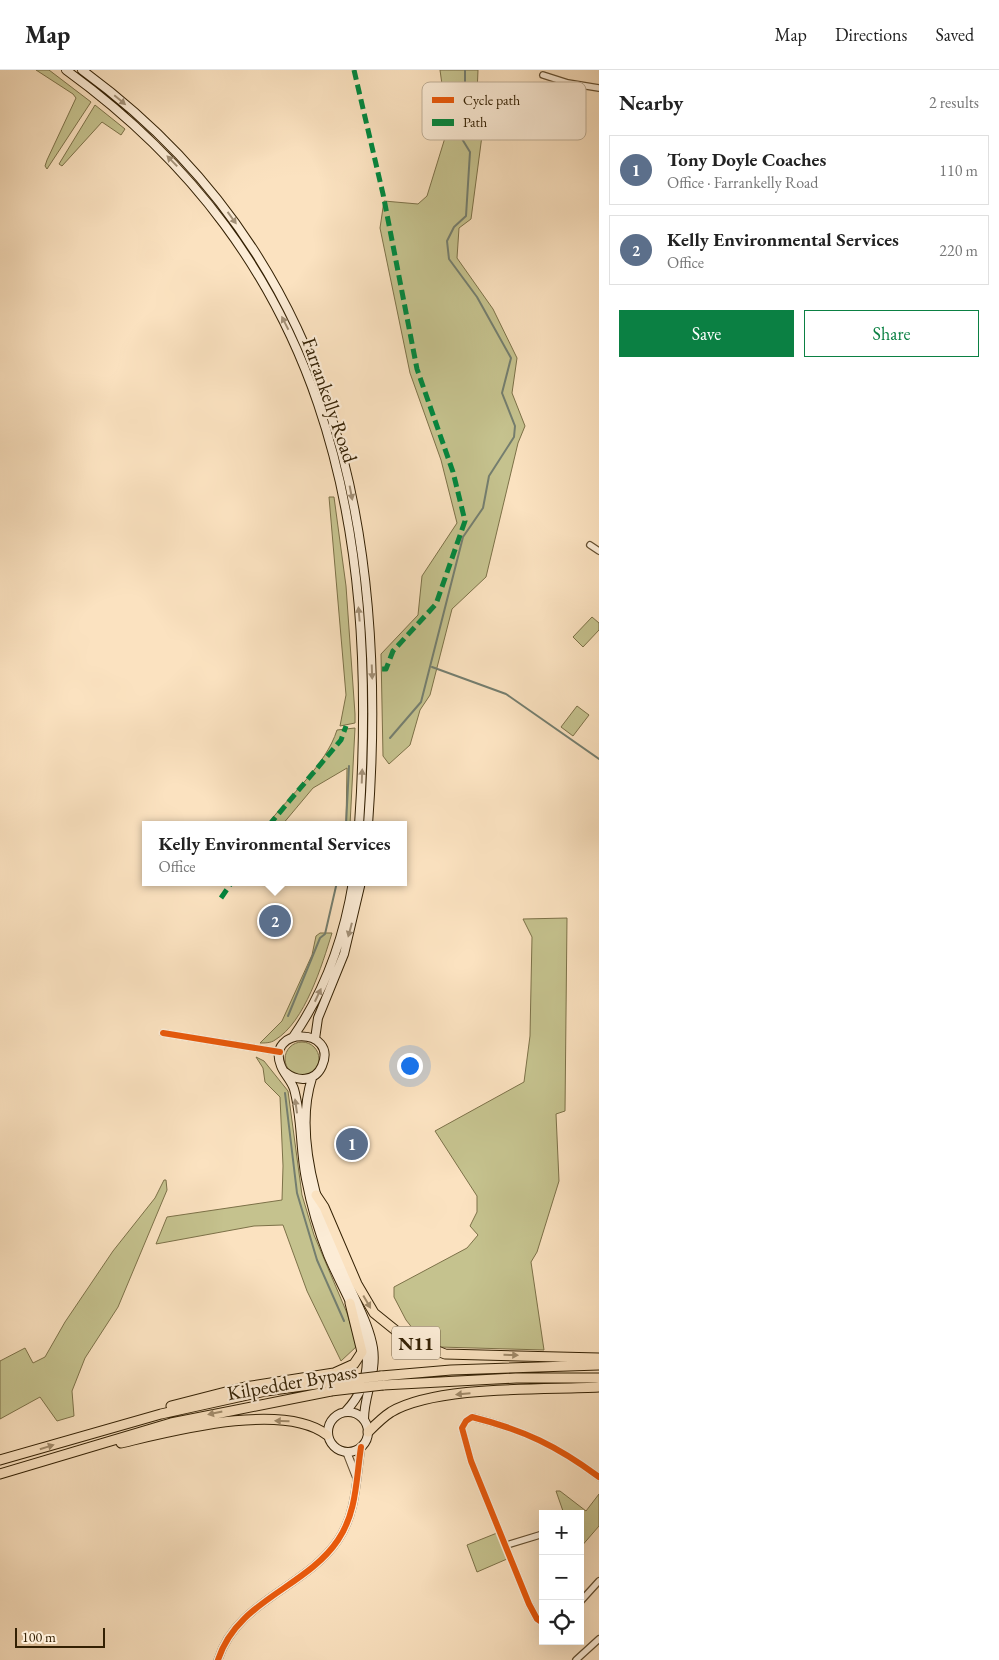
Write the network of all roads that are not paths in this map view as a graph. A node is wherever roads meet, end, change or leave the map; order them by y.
1 (66, 70) edge
2 (82, 70) edge
3 (543, 75) dead end
4 (565, 82) edge
5 (586, 86) edge
6 (599, 88) edge
7 (590, 544) dead end
8 (599, 551) edge
9 (359, 821) edge
10 (368, 821) edge
11 (352, 886) edge
12 (360, 886) edge
13 (163, 1033) dead end
14 (293, 1037) junction
15 (315, 1039) junction
16 (280, 1052) junction
17 (285, 1072) junction
18 (312, 1078) junction
19 (316, 1195) junction
20 (350, 1303) junction
21 (599, 1358) edge
22 (599, 1365) edge
23 (599, 1378) edge
24 (382, 1381) junction
25 (331, 1387) junction
26 (599, 1387) edge
27 (346, 1412) junction
28 (364, 1419) junction
29 (98, 1431) junction
30 (368, 1432) junction
31 (327, 1435) junction
32 (361, 1447) junction
33 (347, 1453) junction
34 (0, 1460) edge
35 (35, 1464) junction
36 (0, 1474) edge
37 (599, 1477) edge
38 (358, 1481) junction
39 (539, 1535) edge
40 (507, 1545) junction
41 (599, 1581) edge
42 (582, 1600) edge
43 (539, 1620) edge
44 (599, 1639) edge
45 (218, 1660) edge
46 (576, 1660) edge

9 -> 1 main road, Farrankelly Road
2 -> 10 main road, Farrankelly Road
3 - 4 street
5 - 6 street
7 - 8 street
14 -> 11 main road
12 -> 15 main road
13 - 16 street
14 - 15 main road
14 - 16 main road
15 - 18 main road
16 - 17 main road
17 - 18 main road
20 -> 17 main road
18 - 19 main road
19 -> 21 highway, N11
19 - 28 main road
20 - 27 main road
20 - 29 highway, N11
22 - 24 highway, Kilpedder Bypass / N11
23 - 24 highway, Kilpedder Bypass / N11
24 - 25 highway, Kilpedder Bypass / N11, bridge
25 - 29 highway, Kilpedder Bypass / N11
25 -> 35 highway, Kilpedder Bypass / N11
26 -> 30 highway
27 - 28 main road
27 - 31 main road
28 - 30 main road
34 -> 29 highway, Kilpedder Bypass / N11
30 - 32 main road
31 - 33 main road
31 -> 35 highway, N11
32 - 33 main road
32 - 38 street
33 - 38 street
35 - 36 highway, Kilpedder Bypass / N11
37 - 40 street
38 - 45 street
39 - 40 street
40 - 43 street
41 - 42 street
44 - 46 street

